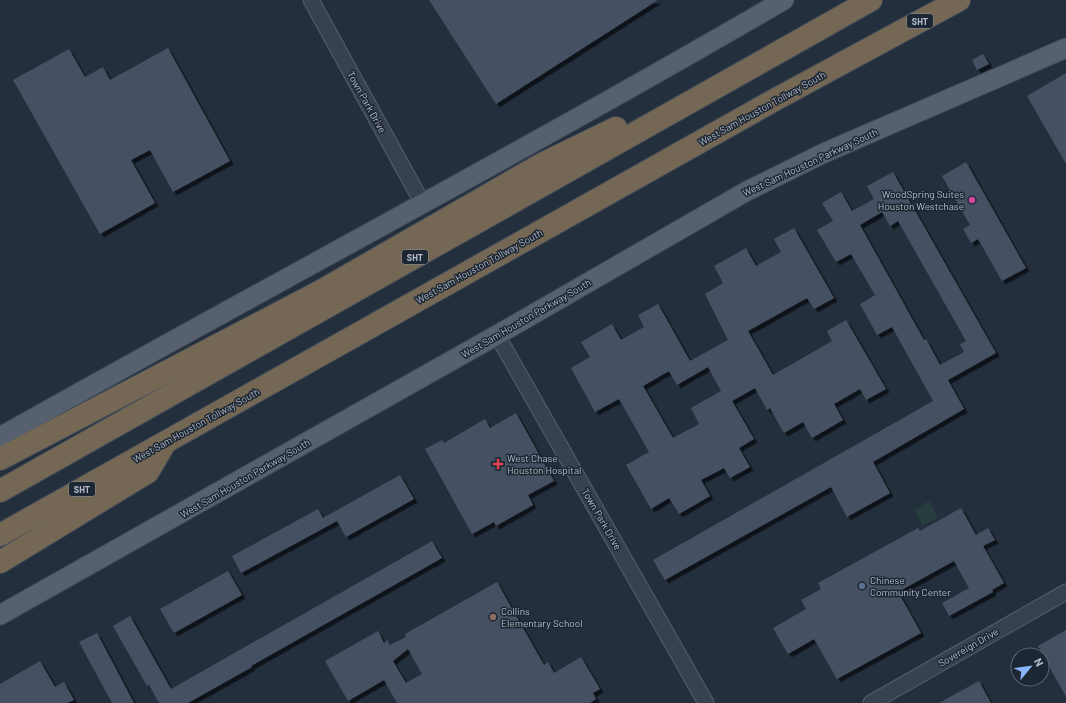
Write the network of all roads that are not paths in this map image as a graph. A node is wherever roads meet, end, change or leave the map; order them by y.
1 (311, 0) edge
2 (784, 0) edge
3 (871, 0) edge
4 (959, 0) edge
5 (829, 24) junction
6 (1066, 48) edge
7 (423, 204) junction
8 (497, 335) junction
9 (0, 437) edge
10 (165, 442) junction
11 (0, 459) edge
12 (0, 491) edge
13 (0, 535) edge
14 (0, 562) edge
15 (1066, 592) edge
16 (0, 615) edge
17 (706, 703) edge
18 (871, 703) edge

1 - 7 street, Town Park Drive
2 - 7 main road
3 - 5 highway, SHT
4 - 10 highway, West Sam Houston Tollway South / SHT
5 - 11 highway
5 - 12 highway, SHT
6 - 8 main road, West Sam Houston Parkway South
7 - 9 main road
8 - 16 main road, West Sam Houston Parkway South
8 - 17 street, Town Park Drive
10 - 13 highway, West Sam Houston Tollway South / SHT
10 - 14 highway
15 - 18 street, Sovereign Drive

